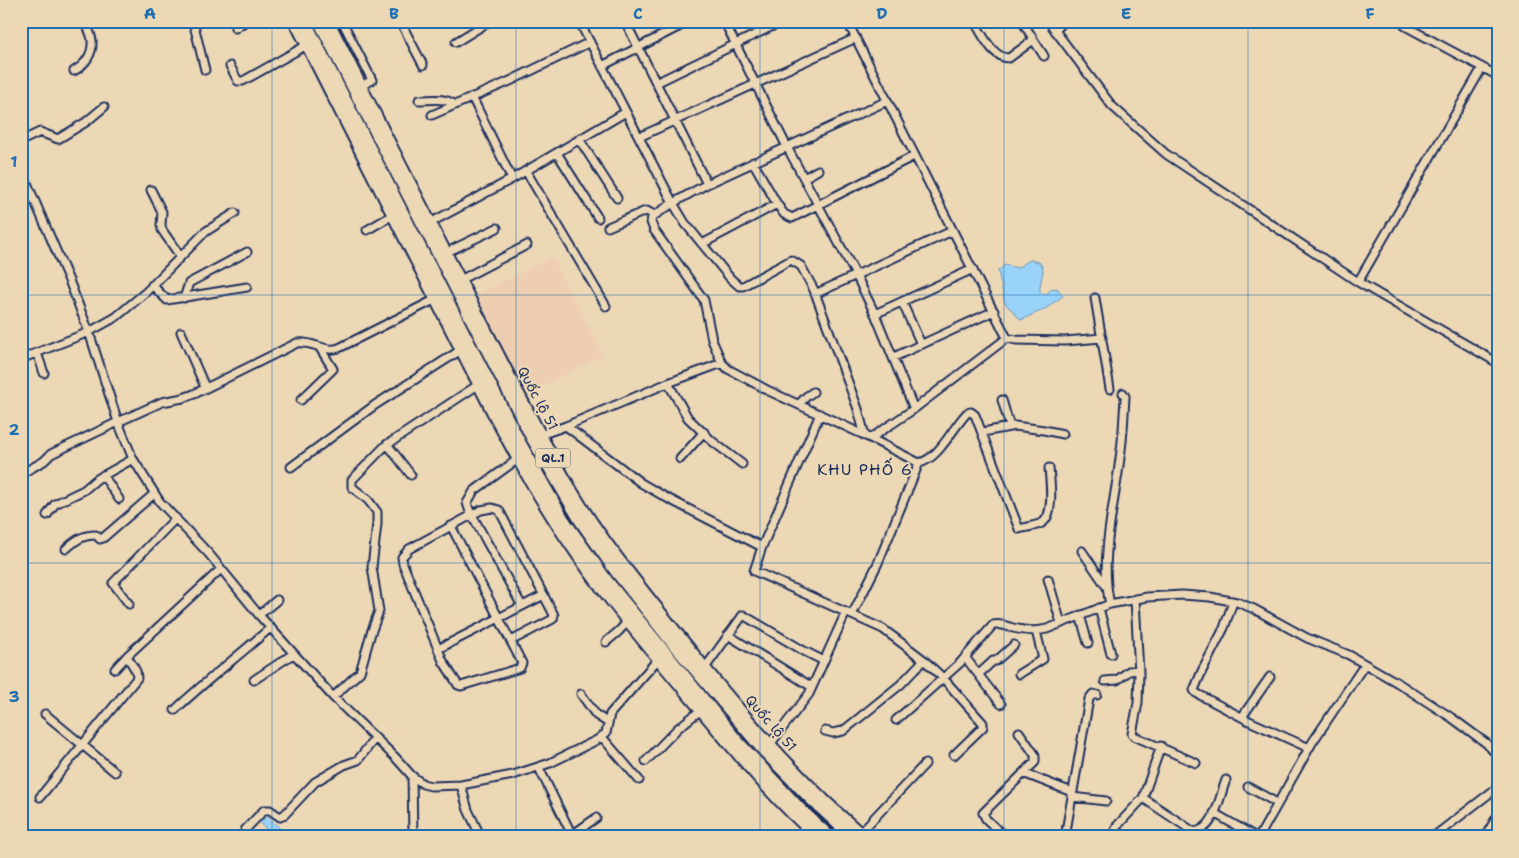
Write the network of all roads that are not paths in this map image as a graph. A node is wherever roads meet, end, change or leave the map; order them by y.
1 (85, 21) edge
2 (193, 21) edge
3 (246, 21) edge
4 (295, 21) edge
5 (305, 21) edge
6 (319, 21) edge
7 (328, 21) edge
8 (342, 21) edge
9 (400, 21) edge
10 (490, 21) edge
11 (579, 21) edge
12 (625, 21) edge
13 (690, 21) edge
14 (724, 21) edge
15 (783, 21) edge
16 (847, 21) edge
17 (974, 21) edge
18 (1022, 21) edge
19 (1048, 21) edge
20 (1064, 21) edge
21 (478, 24) edge
22 (1405, 26) dead end
23 (235, 28) dead end
24 (1055, 31) junction
25 (856, 38) junction
26 (1033, 39) junction
27 (456, 42) dead end
28 (590, 42) junction
29 (736, 44) junction
30 (307, 45) junction
31 (638, 47) junction
32 (1044, 56) dead end
33 (423, 65) dead end
34 (230, 66) dead end
35 (602, 66) junction
36 (1482, 68) junction
37 (205, 70) dead end
38 (74, 71) dead end
39 (1498, 76) edge
40 (656, 83) junction
41 (331, 84) junction
42 (756, 84) junction
43 (361, 86) junction
44 (472, 97) junction
45 (419, 100) dead end
46 (887, 101) junction
47 (455, 105) junction
48 (104, 107) dead end
49 (626, 112) junction
50 (432, 115) dead end
51 (674, 120) junction
52 (639, 137) junction
53 (579, 139) junction
54 (21, 141) edge
55 (787, 147) junction
56 (557, 153) junction
57 (914, 156) junction
58 (754, 162) junction
59 (21, 169) edge
60 (818, 170) dead end
61 (526, 171) junction
62 (804, 178) junction
63 (512, 179) junction
64 (708, 184) junction
65 (151, 190) dead end
66 (617, 198) dead end
67 (673, 203) junction
68 (777, 204) junction
69 (818, 204) junction
70 (235, 213) dead end
71 (393, 215) junction
72 (654, 215) junction
73 (598, 218) dead end
74 (428, 224) junction
75 (497, 228) dead end
76 (608, 228) dead end
77 (367, 230) dead end
78 (952, 231) junction
79 (702, 244) junction
80 (527, 245) dead end
81 (247, 252) dead end
82 (445, 253) junction
83 (180, 256) junction
84 (973, 269) junction
85 (856, 275) junction
86 (460, 280) junction
87 (1358, 282) junction
88 (152, 285) junction
89 (247, 287) dead end
90 (815, 294) junction
91 (440, 297) junction
92 (184, 298) junction
93 (1095, 298) dead end
94 (902, 302) junction
95 (606, 306) dead end
96 (994, 311) junction
97 (875, 314) junction
98 (89, 332) junction
99 (181, 332) dead end
100 (1007, 338) junction
101 (1102, 338) junction
102 (921, 344) junction
103 (466, 347) junction
104 (320, 348) junction
105 (37, 353) junction
106 (894, 357) junction
107 (21, 360) edge
108 (722, 363) junction
109 (1498, 364) edge
110 (44, 373) dead end
111 (483, 382) junction
112 (668, 383) junction
113 (205, 388) junction
114 (1110, 389) dead end
115 (813, 392) dead end
116 (1122, 393) dead end
117 (301, 400) dead end
118 (1002, 400) dead end
119 (799, 404) junction
120 (914, 409) junction
121 (820, 414) junction
122 (118, 422) junction
123 (566, 426) junction
124 (1010, 427) junction
125 (704, 432) junction
126 (983, 432) junction
127 (1063, 434) dead end
128 (536, 437) junction
129 (868, 437) junction
130 (387, 444) junction
131 (516, 445) junction
132 (133, 459) junction
133 (518, 459) junction
134 (680, 459) dead end
135 (919, 463) junction
136 (742, 464) dead end
137 (292, 466) dead end
138 (1049, 468) dead end
139 (21, 474) edge
140 (103, 475) junction
141 (411, 475) dead end
142 (154, 494) junction
143 (119, 498) dead end
144 (47, 515) dead end
145 (471, 515) junction
146 (176, 518) junction
147 (451, 526) junction
148 (762, 547) junction
149 (66, 549) dead end
150 (1082, 551) dead end
151 (221, 570) junction
152 (1048, 579) dead end
153 (1107, 586) junction
154 (544, 595) junction
155 (1135, 599) junction
156 (277, 600) dead end
157 (1233, 602) junction
158 (129, 604) dead end
159 (1110, 604) junction
160 (522, 606) junction
161 (1099, 608) junction
162 (849, 613) junction
163 (259, 615) junction
164 (1080, 615) junction
165 (499, 618) junction
166 (628, 621) junction
167 (1061, 623) junction
168 (270, 628) junction
169 (1036, 631) junction
170 (728, 635) junction
171 (511, 641) junction
172 (606, 642) dead end
173 (1088, 643) dead end
174 (1014, 646) dead end
175 (438, 649) junction
176 (670, 649) junction
177 (293, 654) junction
178 (1112, 654) dead end
179 (127, 656) junction
180 (965, 656) junction
181 (924, 660) junction
182 (824, 661) junction
183 (1366, 664) junction
184 (704, 668) junction
185 (115, 669) dead end
186 (1139, 670) junction
187 (979, 674) junction
188 (1019, 674) dead end
189 (1270, 677) dead end
190 (943, 678) junction
191 (254, 680) dead end
192 (1105, 681) dead end
193 (812, 688) junction
194 (581, 694) dead end
195 (1098, 695) dead end
196 (332, 697) junction
197 (1001, 704) dead end
198 (175, 710) dead end
199 (701, 710) junction
200 (45, 714) dead end
201 (1242, 718) junction
202 (896, 720) dead end
203 (607, 722) junction
204 (721, 727) junction
205 (825, 732) dead end
206 (1019, 732) dead end
207 (602, 737) junction
208 (375, 738) junction
209 (82, 745) junction
210 (1161, 746) junction
211 (766, 748) junction
212 (1309, 748) junction
213 (954, 755) dead end
214 (1498, 756) edge
215 (646, 761) dead end
216 (1196, 763) dead end
217 (925, 764) dead end
218 (539, 768) junction
219 (115, 772) dead end
220 (1024, 773) junction
221 (412, 776) junction
222 (639, 780) dead end
223 (1226, 780) dead end
224 (460, 785) junction
225 (1248, 787) dead end
226 (1498, 787) edge
227 (1072, 794) junction
228 (40, 797) dead end
229 (1143, 798) junction
230 (1106, 801) dead end
231 (1277, 804) junction
232 (1214, 813) junction
233 (1498, 815) edge
234 (596, 818) dead end
235 (245, 830) dead end
236 (479, 833) dead end
237 (572, 836) edge
238 (858, 836) edge
239 (413, 837) edge
240 (818, 837) edge
241 (830, 837) edge
242 (1004, 837) edge
243 (1065, 837) edge
244 (1113, 837) edge
245 (1258, 837) edge
246 (1433, 837) edge
247 (1485, 837) edge

1 - 38 street
2 - 37 street
3 - 23 street
4 - 30 main road, Quốc lộ 51 / QL.1
5 - 41 main road, Quốc lộ 51 / QL.1
6 - 74 main road, Quốc lộ 51 / QL.1
7 - 43 main road, Quốc lộ 51 / QL.1
8 - 43 street
9 - 33 street
10 - 21 street
11 - 28 street
12 - 31 street
13 - 31 street
14 - 29 street
15 - 29 street
16 - 25 street
17 - 26 street
18 - 26 street
19 - 24 street
20 - 24 street
21 - 27 street
22 - 36 street
24 - 87 street
25 - 42 street
25 - 46 street
26 - 32 street
28 - 35 street
28 - 44 street
29 - 40 street
29 - 42 street
30 - 34 street
30 - 41 main road, Quốc lộ 51 / QL.1
31 - 35 street
31 - 40 street
35 - 49 street
36 - 39 street
36 - 87 street
40 - 51 street
41 - 71 main road, Quốc lộ 51 / QL.1
41 - 91 main road, Quốc lộ 51 / QL.1
42 - 51 street
42 - 55 street
43 - 74 main road, Quốc lộ 51 / QL.1
44 - 47 street
44 - 63 street
45 - 47 street
46 - 55 street
46 - 57 street
47 - 50 street
48 - 54 street
49 - 52 street
49 - 53 street
51 - 52 street
51 - 64 street
52 - 67 street
53 - 56 street
53 - 66 street
55 - 58 street
55 - 62 street
56 - 61 street
56 - 73 street
57 - 69 street
57 - 78 street
58 - 64 street
58 - 68 street
59 - 98 street
60 - 62 street
61 - 63 street
61 - 95 street
62 - 69 street
63 - 74 street
64 - 67 street
65 - 83 street
67 - 72 street
67 - 79 street
68 - 69 street
68 - 79 street
69 - 85 street
70 - 83 street
71 - 77 street
71 - 91 main road, Quốc lộ 51 / QL.1
72 - 76 street
72 - 108 street
74 - 82 main road, Quốc lộ 51 / QL.1
74 - 128 main road, Quốc lộ 51 / QL.1
75 - 82 street
78 - 84 street
78 - 85 street
79 - 90 street
80 - 86 street
81 - 92 street
82 - 86 main road, Quốc lộ 51 / QL.1
83 - 88 street
84 - 94 street
84 - 96 street
85 - 90 street
85 - 97 street
86 - 128 main road, Quốc lộ 51 / QL.1
87 - 109 street
88 - 92 street
88 - 98 street
89 - 92 street
90 - 129 street
91 - 103 main road, Quốc lộ 51 / QL.1
91 - 104 street
93 - 101 street
94 - 97 street
94 - 102 street
96 - 100 street
96 - 102 street
97 - 106 street
98 - 105 street
98 - 122 street
99 - 113 street
100 - 101 street
100 - 120 street
101 - 114 street
102 - 106 street
103 - 111 main road, Quốc lộ 51 / QL.1
103 - 137 street
104 - 113 street
104 - 117 street
105 - 107 street
105 - 110 street
106 - 120 street
108 - 112 street
108 - 119 street
111 - 130 street
111 - 131 main road, Quốc lộ 51 / QL.1
112 - 123 street
112 - 125 street
113 - 122 street
115 - 119 street
116 - 153 street
118 - 124 street
119 - 121 street
120 - 129 street
121 - 129 street
121 - 148 street
122 - 132 street
122 - 139 street
123 - 128 street
123 - 148 street
124 - 126 street
124 - 127 street
125 - 134 street
125 - 136 street
126 - 135 street
126 - 138 street
128 - 131 main road
128 - 176 main road, Quốc lộ 51 / QL.1
129 - 135 street
130 - 141 street
130 - 196 street
131 - 133 main road, Quốc lộ 51 / QL.1
131 - 176 main road, Quốc lộ 51 / QL.1
132 - 140 street
132 - 142 street
133 - 145 street
133 - 166 main road, Quốc lộ 51 / QL.1
135 - 162 street
140 - 143 street
140 - 144 street
142 - 146 street
142 - 149 street
145 - 147 street
145 - 154 street
145 - 160 street
146 - 151 street
146 - 158 street
147 - 165 street
147 - 175 street
148 - 162 street
150 - 153 street
151 - 163 street
151 - 179 street
152 - 167 street
153 - 159 street
154 - 160 street
154 - 171 street
155 - 157 street
155 - 159 street
155 - 186 street
156 - 163 street
157 - 183 street
157 - 201 street
159 - 161 street
160 - 165 street
161 - 164 street
161 - 178 street
162 - 181 street
162 - 182 street
163 - 168 street
164 - 167 street
164 - 173 street
165 - 171 street
165 - 175 street
166 - 172 street
166 - 176 main road, Quốc lộ 51 / QL.1
167 - 169 street
168 - 177 street
168 - 198 street
169 - 180 street
169 - 188 street
170 - 182 street
170 - 184 street
170 - 193 street
171 - 175 street
174 - 187 street
176 - 184 main road, Quốc lộ 51 / QL.1
176 - 199 main road, Quốc lộ 51 / QL.1
176 - 203 street
176 - 204 main road, Quốc lộ 51 / QL.1
176 - 211 main road, Quốc lộ 51 / QL.1
177 - 191 street
177 - 196 street
179 - 185 street
179 - 209 street
180 - 187 street
180 - 190 street
181 - 190 street
181 - 205 street
182 - 193 street
183 - 212 street
183 - 214 street
184 - 211 main road, Quốc lộ 51 / QL.1
186 - 192 street
186 - 210 street
187 - 197 street
189 - 201 street
190 - 202 street
190 - 213 street
193 - 211 street
194 - 203 street
195 - 227 street
196 - 208 street
199 - 204 main road, Quốc lộ 51 / QL.1
199 - 215 street
200 - 209 street
201 - 212 street
203 - 207 street
204 - 240 main road, Quốc lộ 51 / QL.1
204 - 241 main road, Quốc lộ 51 / QL.1
206 - 220 street
207 - 218 street
207 - 222 street
208 - 221 street
208 - 235 street
209 - 219 street
209 - 228 street
210 - 216 street
210 - 229 street
211 - 238 main road, Quốc lộ 51 / QL.1
212 - 231 street
217 - 238 street
218 - 224 street
218 - 237 street
220 - 227 street
220 - 242 street
221 - 224 street
221 - 239 street
223 - 232 street
224 - 236 street
225 - 231 street
226 - 246 street
227 - 230 street
227 - 243 street
229 - 232 street
229 - 244 street
231 - 245 street
232 - 245 street
233 - 247 street
234 - 237 street

